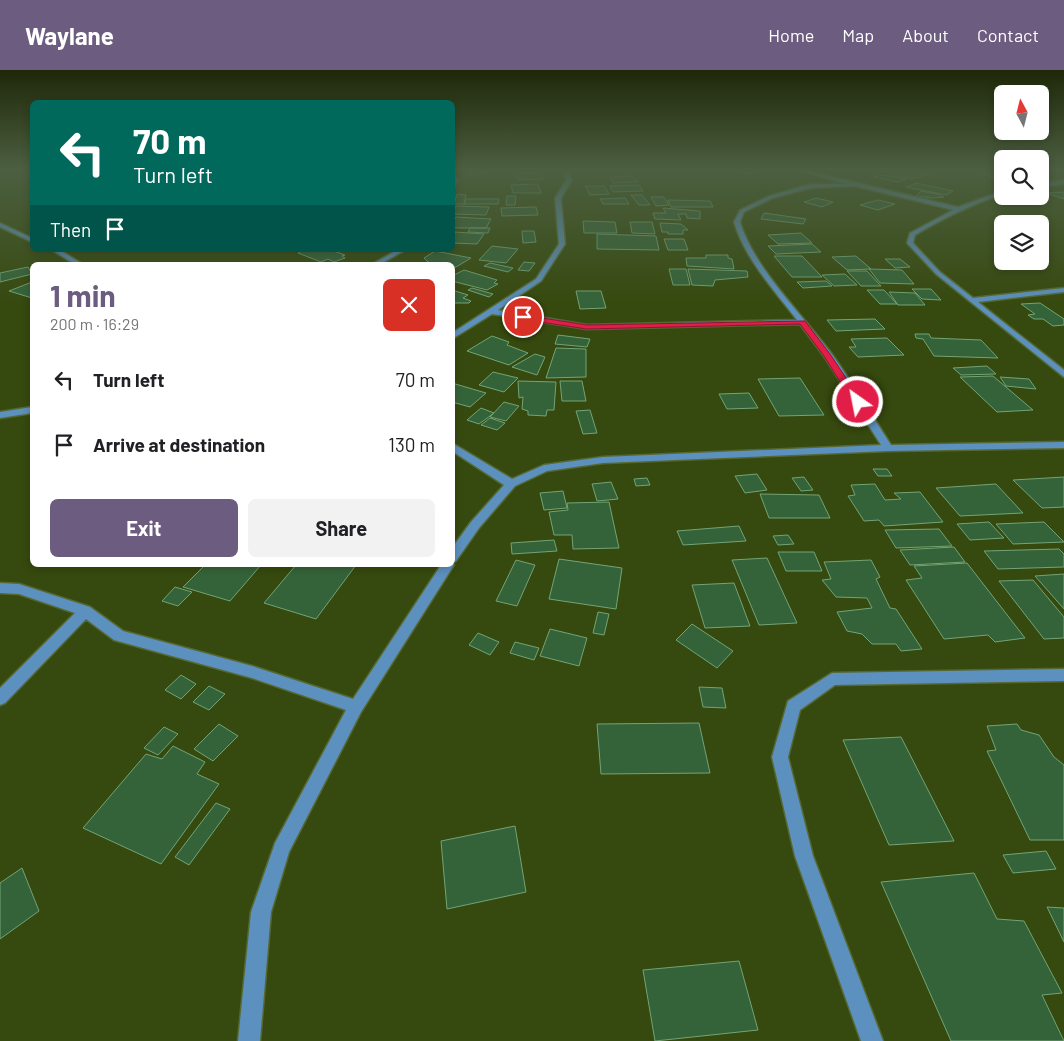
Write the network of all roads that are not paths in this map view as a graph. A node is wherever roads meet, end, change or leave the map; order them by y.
1 (559, 214) edge
2 (740, 214) edge
3 (947, 214) edge
4 (0, 225) edge
5 (30, 239) edge
6 (58, 252) edge
7 (398, 252) edge
8 (76, 262) edge
9 (380, 262) edge
10 (1064, 290) edge
11 (973, 300) junction
12 (493, 312) junction
13 (802, 322) junction
14 (455, 335) edge
15 (1064, 374) edge
16 (30, 410) edge
17 (0, 415) edge
18 (1064, 445) edge
19 (455, 448) edge
20 (888, 448) junction
21 (511, 484) junction
22 (455, 554) edge
23 (447, 567) edge
24 (0, 588) edge
25 (85, 611) junction
26 (1064, 675) edge
27 (0, 698) edge
28 (356, 707) junction
29 (249, 1041) edge
30 (872, 1041) edge

1 - 12 street
2 - 13 street
3 - 11 street
4 - 5 street
6 - 8 street
7 - 9 street
10 - 11 street
11 - 15 street
12 - 13 street
12 - 14 street
13 - 20 street
16 - 17 street
18 - 20 street
19 - 21 street
20 - 21 street
21 - 22 street
23 - 28 street
24 - 25 street
25 - 27 street
25 - 28 street
26 - 30 street
28 - 29 street

